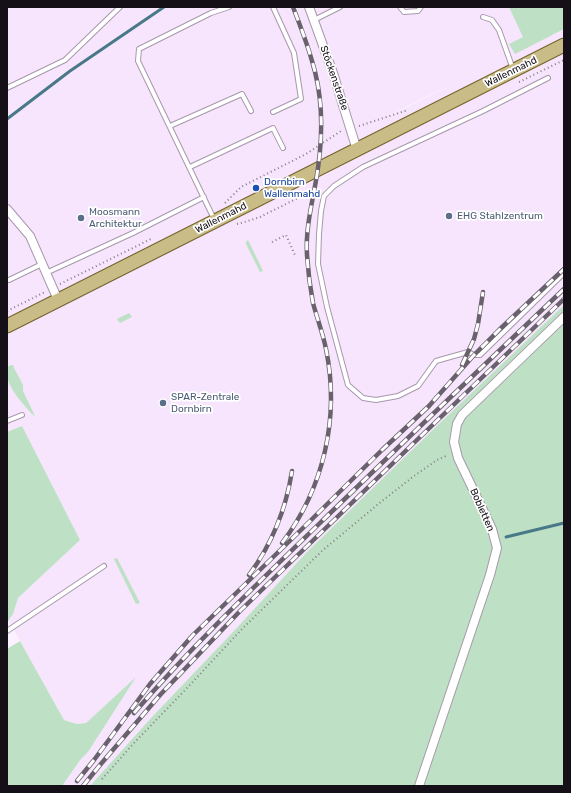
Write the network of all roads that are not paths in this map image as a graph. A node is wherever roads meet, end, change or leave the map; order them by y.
1 (120, 7) edge
2 (229, 7) edge
3 (273, 7) edge
4 (309, 7) edge
5 (340, 7) edge
6 (400, 7) edge
7 (421, 7) edge
8 (482, 17) dead end
9 (314, 20) junction
10 (564, 45) edge
11 (514, 71) junction
12 (548, 78) dead end
13 (7, 88) edge
14 (251, 111) dead end
15 (273, 112) dead end
16 (170, 126) junction
17 (284, 148) dead end
18 (357, 150) junction
19 (190, 167) junction
20 (204, 197) junction
21 (7, 209) edge
22 (215, 220) junction
23 (42, 263) junction
24 (46, 273) junction
25 (564, 273) edge
26 (9, 280) dead end
27 (58, 300) junction
28 (564, 317) edge
29 (7, 326) edge
30 (22, 415) dead end
31 (7, 421) edge
32 (104, 566) dead end
33 (7, 631) edge
34 (419, 786) edge

1 - 13 lane
2 - 16 lane
3 - 15 lane
4 - 9 street, Stöckenstraße
5 - 9 lane
6 - 7 lane
8 - 11 lane
9 - 18 street, Stöckenstraße
10 - 11 main road, Wallenmahd
11 - 18 main road, Wallenmahd
12 - 25 lane
14 - 16 lane
16 - 19 lane
17 - 19 lane
18 - 22 main road, Wallenmahd
19 - 20 lane
20 - 22 lane
20 - 24 lane
21 - 23 street
22 - 27 main road, Wallenmahd
23 - 24 street
23 - 26 lane
24 - 27 street
27 - 29 main road, Wallenmahd
28 - 34 street, Bobletten
30 - 31 lane
32 - 33 lane

